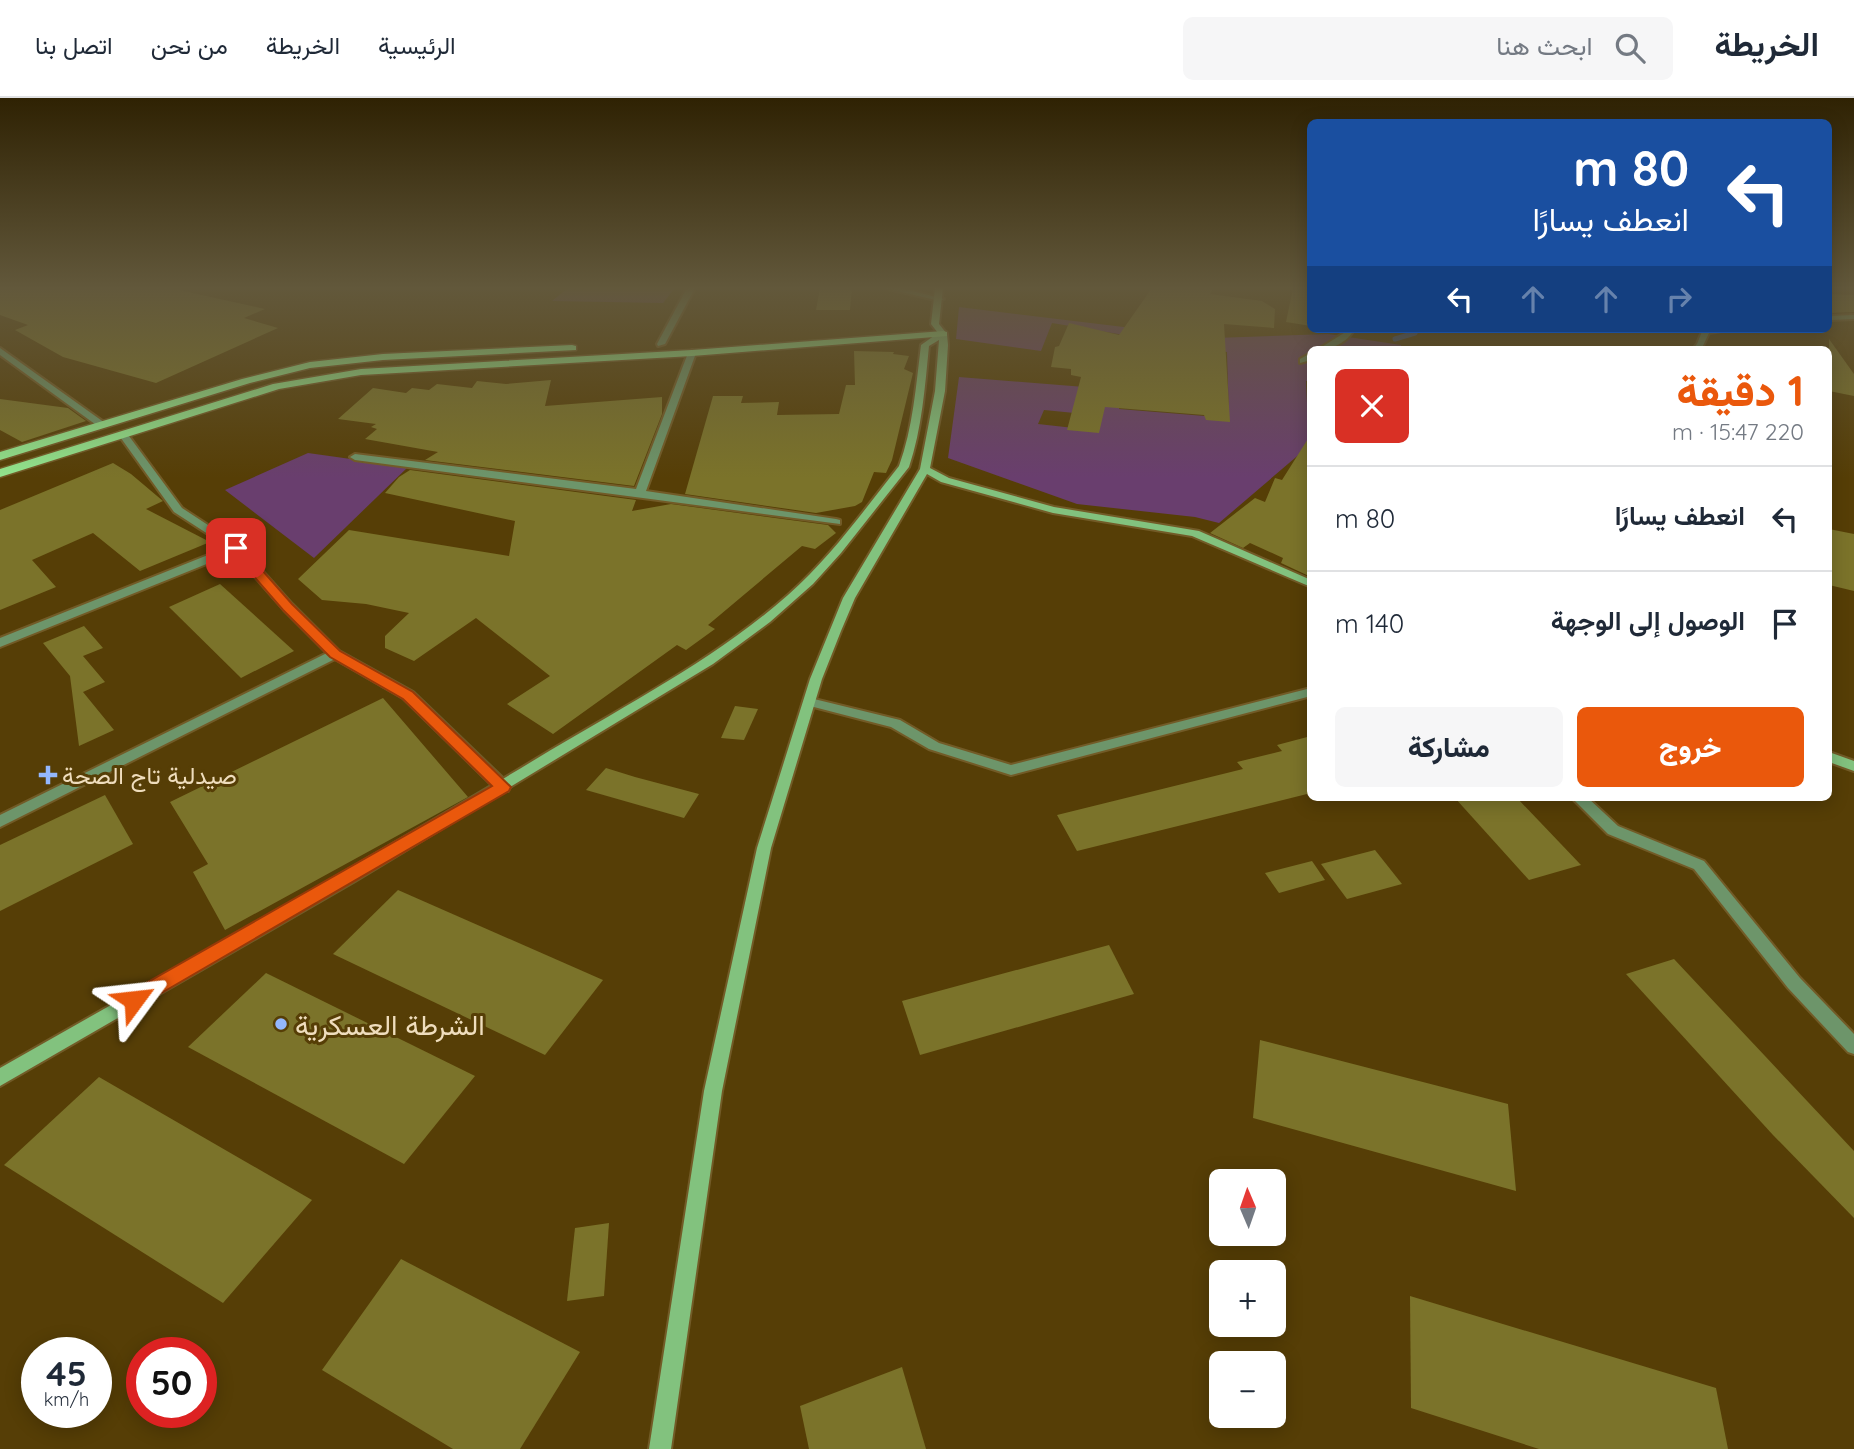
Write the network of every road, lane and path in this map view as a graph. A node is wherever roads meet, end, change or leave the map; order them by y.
1 (0, 351) edge
2 (510, 351) edge
3 (718, 351) edge
4 (924, 351) edge
5 (943, 351) edge
6 (692, 353) junction
7 (102, 425) junction
8 (123, 434) junction
9 (0, 456) edge
10 (355, 457) dead end
11 (925, 469) junction
12 (0, 473) edge
13 (640, 493) junction
14 (836, 523) dead end
15 (236, 548) junction
16 (1307, 582) edge
17 (0, 643) edge
18 (335, 654) junction
19 (1307, 693) edge
20 (810, 702) junction
21 (1832, 758) edge
22 (1854, 766) edge
23 (503, 787) junction
24 (1583, 801) edge
25 (0, 821) edge
26 (1854, 1046) edge
27 (0, 1078) edge
28 (660, 1449) edge

1 - 7 street
2 - 7 main road
3 - 6 main road
4 - 23 main road
5 - 11 main road
6 - 8 main road
6 - 13 street
7 - 9 main road
8 - 12 main road
8 - 15 street
10 - 13 street
11 - 16 main road
11 - 20 main road
13 - 14 street
15 - 17 street
15 - 18 street
18 - 23 street
18 - 25 street
19 - 20 street
20 - 28 main road
21 - 22 main road
23 - 27 main road
24 - 26 street

